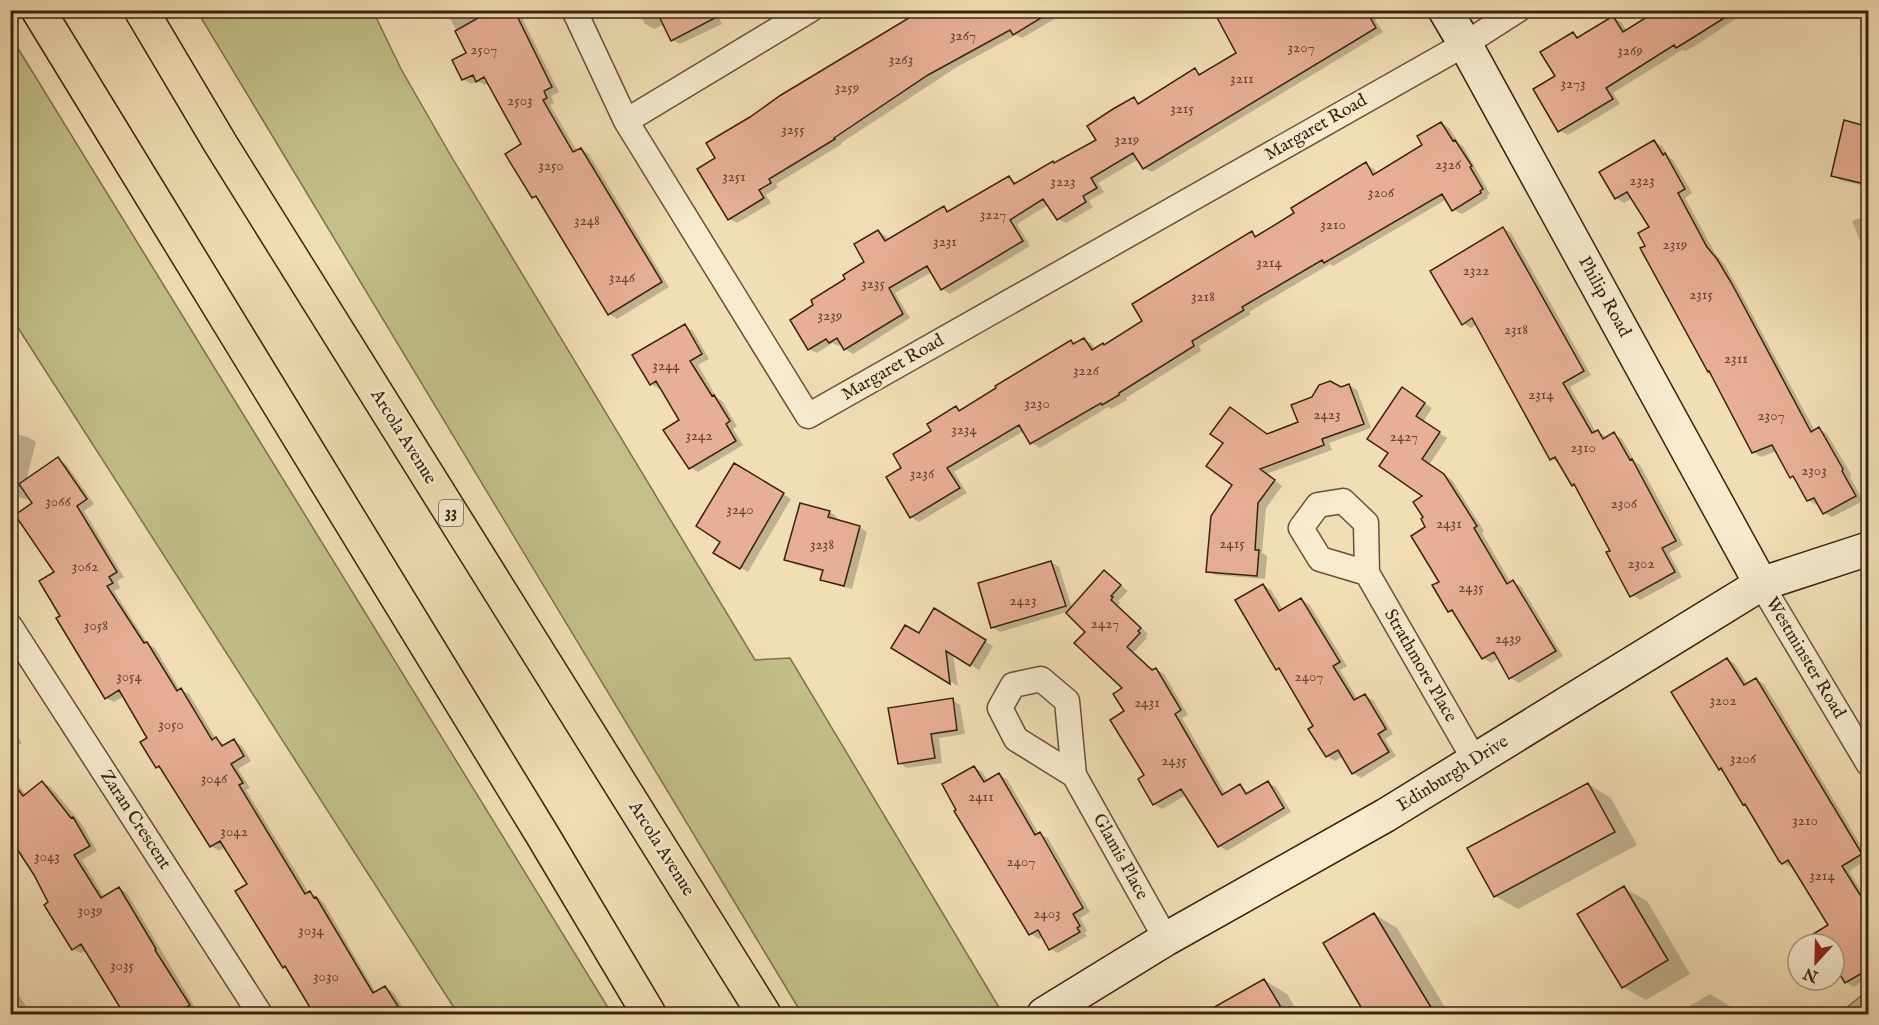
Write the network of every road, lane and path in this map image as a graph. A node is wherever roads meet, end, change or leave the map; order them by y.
1 (38, 10) edge
2 (141, 10) edge
3 (574, 10) edge
4 (810, 10) edge
5 (1445, 10) edge
6 (1518, 10) edge
7 (1465, 44) junction
8 (626, 121) junction
9 (1869, 549) edge
10 (1367, 573) dead end
11 (1761, 584) junction
12 (10, 626) edge
13 (1474, 759) junction
14 (1869, 763) edge
15 (1074, 776) dead end
16 (1166, 939) junction
17 (260, 1014) edge
18 (649, 1014) edge
19 (764, 1014) edge
20 (1044, 1014) edge

1 - 18 main road
2 - 19 main road, Arcola Avenue / 33
3 - 8 street
4 - 8 street
5 - 7 street, Philip Road
6 - 7 street
7 - 8 street, Margaret Road
7 - 11 street, Philip Road
9 - 11 street, Edinburgh Drive
10 - 13 street, Strathmore Place
11 - 13 street, Edinburgh Drive
11 - 14 street, Westminster Road
12 - 17 street, Zaran Crescent
13 - 16 street, Edinburgh Drive
15 - 16 street, Glamis Place
16 - 20 street, Edinburgh Drive

